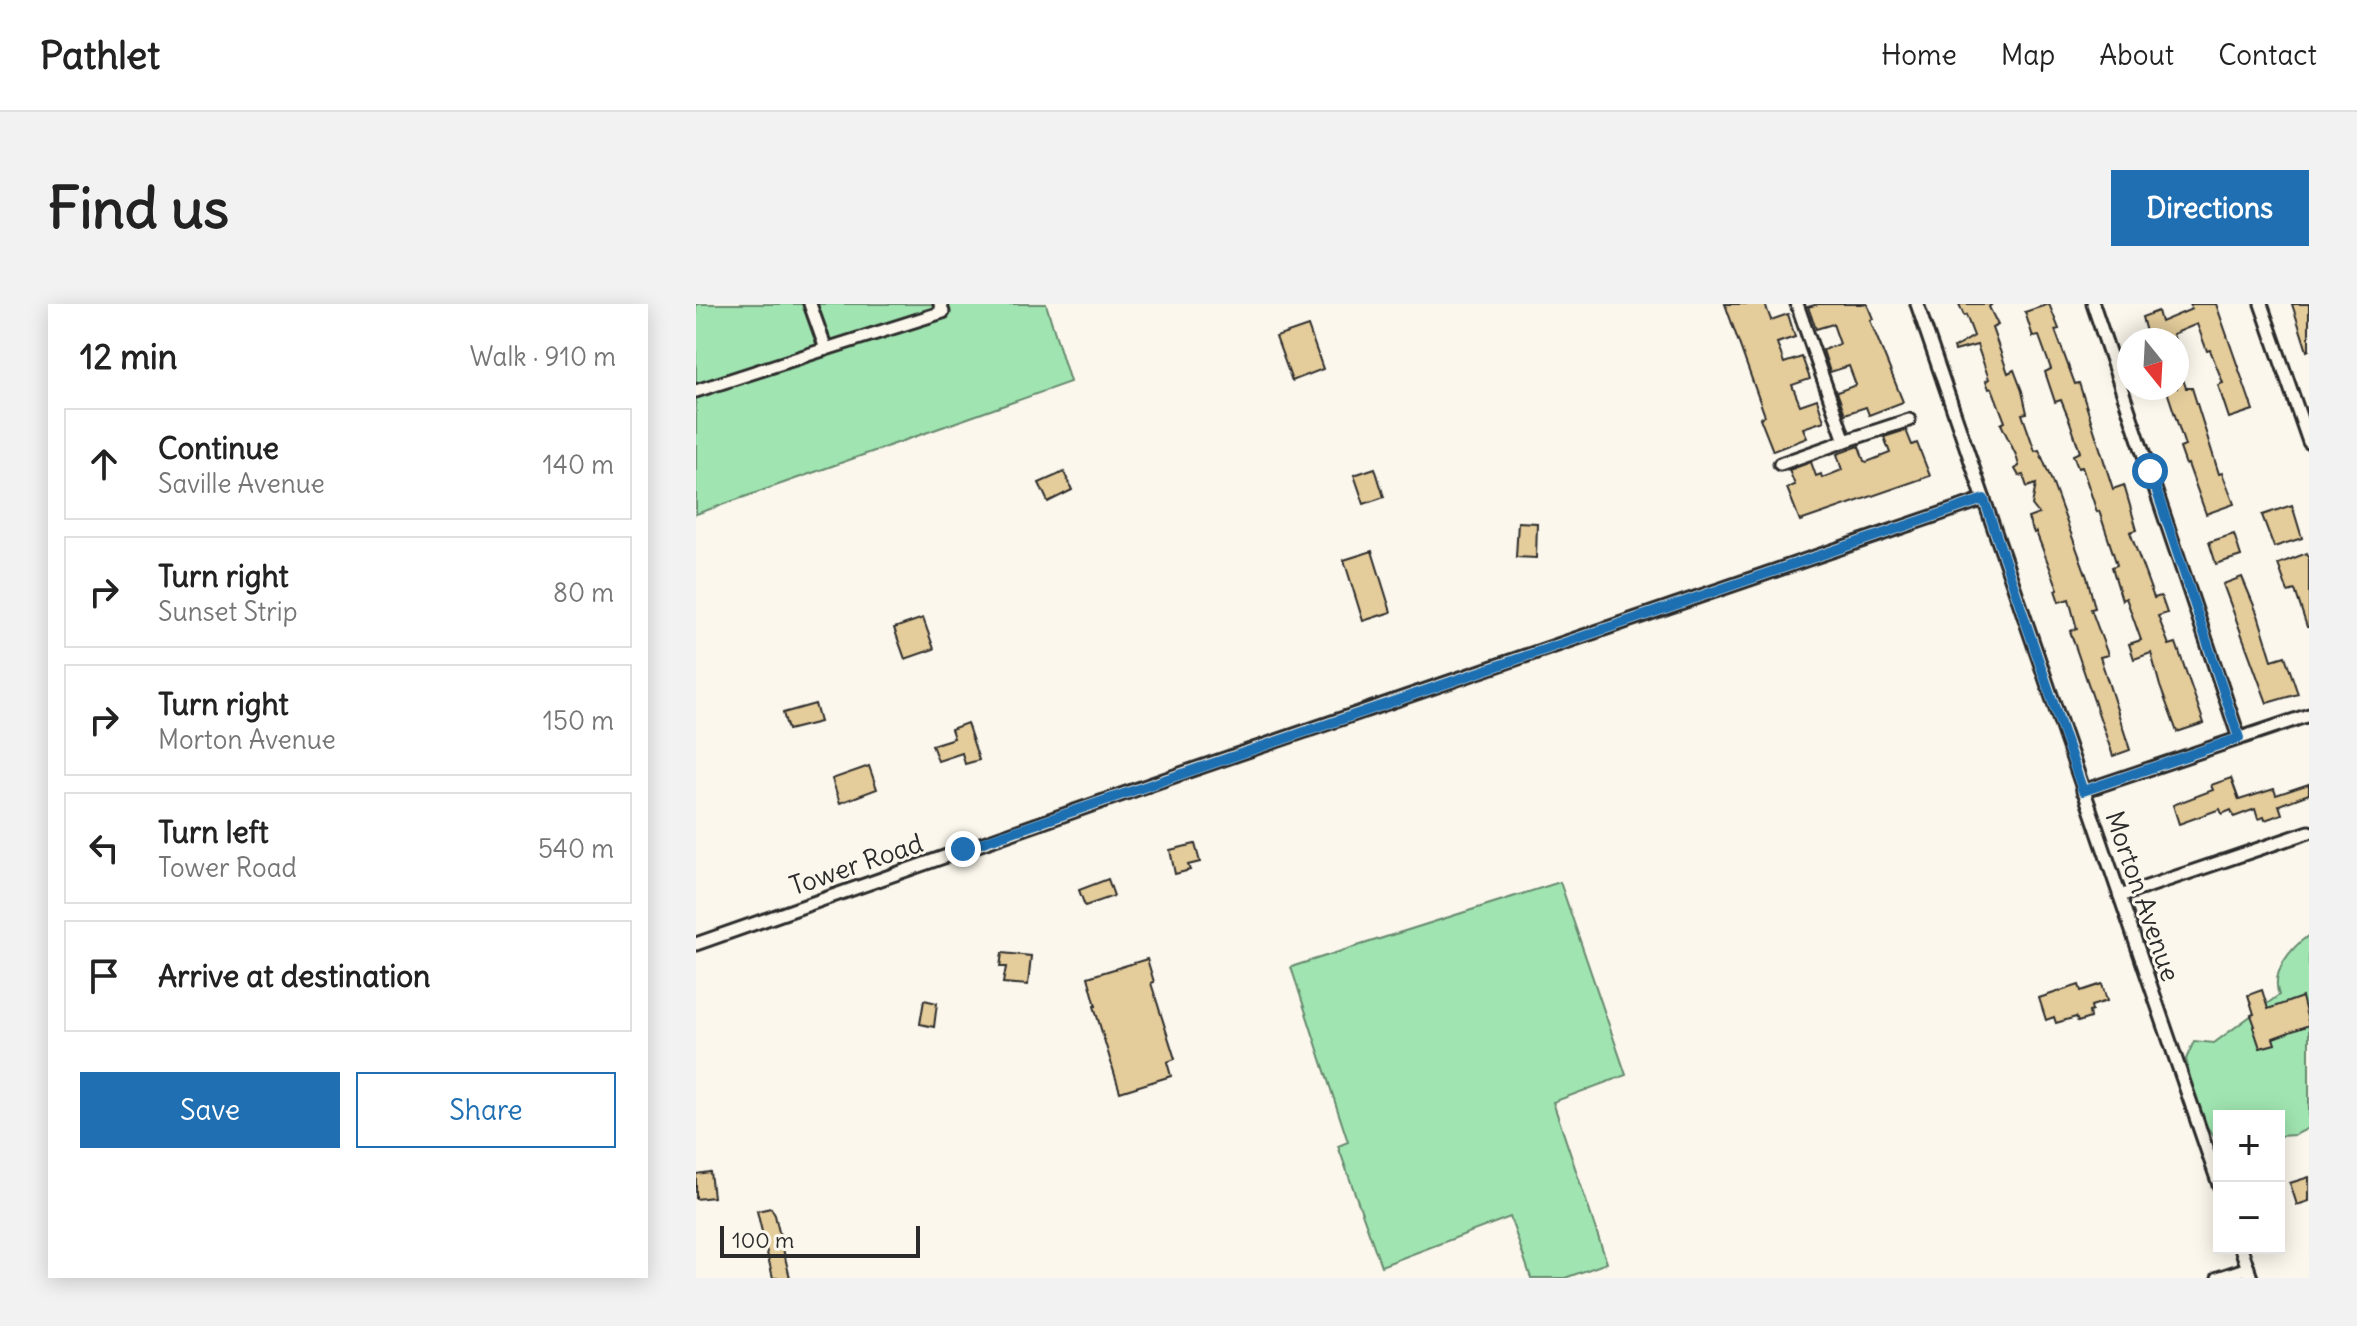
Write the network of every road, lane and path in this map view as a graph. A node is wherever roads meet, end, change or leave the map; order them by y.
1 (810, 304) edge
2 (940, 304) edge
3 (1797, 304) edge
4 (1917, 304) edge
5 (2093, 304) edge
6 (2261, 304) edge
7 (826, 349) junction
8 (696, 391) edge
9 (1909, 420) dead end
10 (1845, 441) junction
11 (2309, 442) edge
12 (1780, 464) dead end
13 (1984, 499) junction
14 (2309, 715) edge
15 (2239, 738) junction
16 (2083, 791) junction
17 (2309, 832) edge
18 (2120, 896) junction
19 (696, 944) edge
20 (2218, 1182) edge
21 (2243, 1254) edge
22 (2250, 1273) edge
23 (2218, 1278) edge

1 - 7 street
2 - 7 street
3 - 10 street
4 - 13 street, Morton Avenue
5 - 15 street
6 - 11 street
7 - 8 street
9 - 10 street
10 - 12 street
13 - 16 street, Morton Avenue
13 - 19 street, Tower Road
14 - 15 street
15 - 16 street
16 - 18 street, Morton Avenue
17 - 18 street
18 - 20 street, Morton Avenue
21 - 22 street
22 - 23 street

